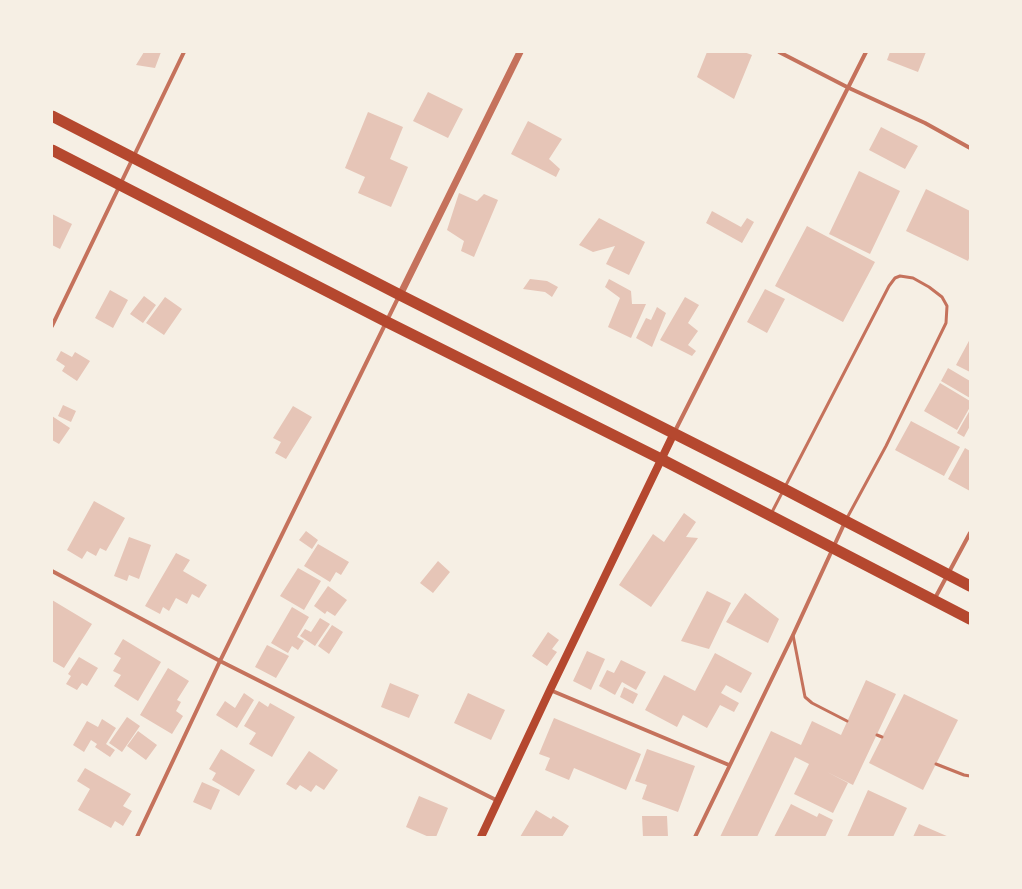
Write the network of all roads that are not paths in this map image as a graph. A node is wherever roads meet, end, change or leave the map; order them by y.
1 (184, 52) edge
2 (520, 52) edge
3 (779, 52) edge
4 (866, 52) edge
5 (849, 88) junction
6 (52, 116) edge
7 (970, 148) edge
8 (52, 150) edge
9 (132, 158) junction
10 (119, 185) junction
11 (400, 295) junction
12 (387, 322) junction
13 (52, 326) edge
14 (674, 433) junction
15 (661, 459) junction
16 (784, 489) junction
17 (770, 515) junction
18 (845, 522) junction
19 (970, 534) edge
20 (833, 548) junction
21 (52, 571) edge
22 (948, 574) junction
23 (970, 586) edge
24 (934, 600) junction
25 (970, 619) edge
26 (793, 635) junction
27 (220, 661) junction
28 (550, 690) junction
29 (847, 721) dead end
30 (877, 735) dead end
31 (882, 737) dead end
32 (936, 764) dead end
33 (729, 765) junction
34 (970, 776) edge
35 (498, 801) junction
36 (136, 837) edge
37 (481, 837) edge
38 (695, 837) edge

1 - 9 street
2 - 11 street
3 - 5 street
4 - 5 street
5 - 7 street
5 - 14 street
6 - 9 highway
8 - 10 highway
9 - 10 street
9 - 11 highway
10 - 12 highway
10 - 13 street
11 - 12 street
11 - 14 highway
12 - 15 highway
12 - 27 street
14 - 15 main road
14 - 16 highway
15 - 17 highway
15 - 28 main road
16 - 17 lane
16 - 18 highway
16 - 18 lane
17 - 20 highway
18 - 20 street
18 - 22 highway
19 - 22 street
20 - 24 highway
20 - 26 street
21 - 27 street
22 - 23 highway
22 - 24 street
24 - 25 highway
26 - 29 lane
26 - 33 street
27 - 35 street
27 - 36 street
28 - 33 street
28 - 35 main road
30 - 31 lane
32 - 34 lane
33 - 38 street
35 - 37 main road

